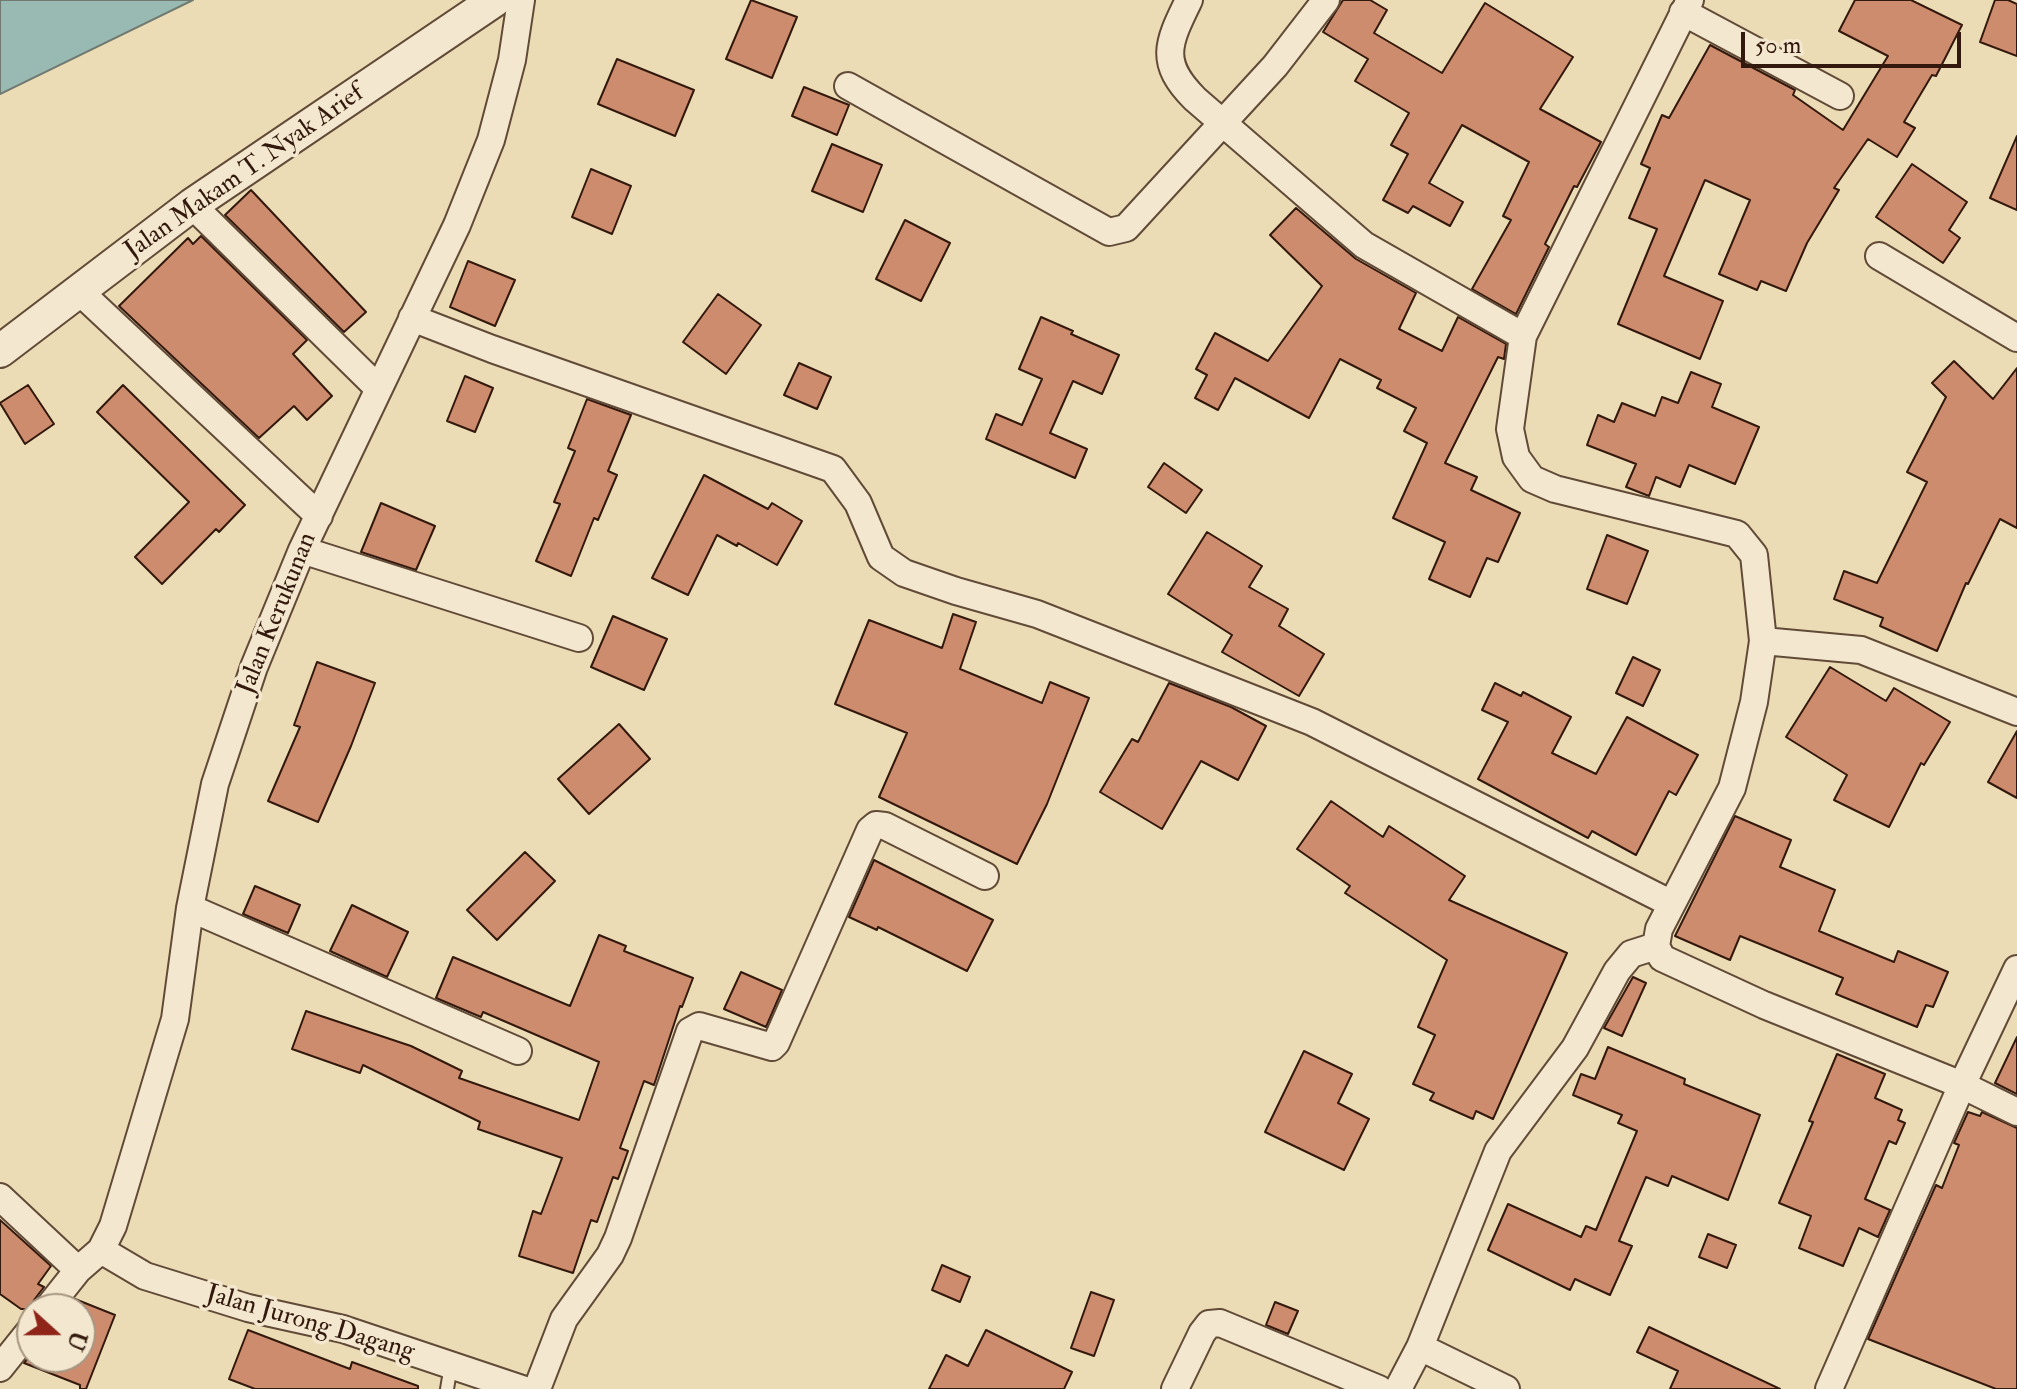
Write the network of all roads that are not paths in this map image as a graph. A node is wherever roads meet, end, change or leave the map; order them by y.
1 (495, 0) edge
2 (521, 0) edge
3 (1189, 0) edge
4 (1326, 0) edge
5 (1686, 6) edge
6 (848, 86) dead end
7 (1840, 96) dead end
8 (1224, 123) junction
9 (192, 205) junction
10 (1879, 256) dead end
11 (80, 292) junction
12 (412, 318) junction
13 (1523, 336) junction
14 (2017, 338) edge
15 (0, 351) edge
16 (378, 388) junction
17 (319, 516) junction
18 (302, 550) junction
19 (579, 638) dead end
20 (1763, 641) junction
21 (2017, 712) edge
22 (985, 876) dead end
23 (1672, 904) junction
24 (190, 908) junction
25 (1656, 946) junction
26 (2017, 969) edge
27 (518, 1051) dead end
28 (1962, 1085) junction
29 (2017, 1112) edge
30 (0, 1197) edge
31 (101, 1250) junction
32 (78, 1270) junction
33 (60, 1293) edge
34 (1420, 1347) junction
35 (16, 1348) edge
36 (0, 1368) edge
37 (449, 1377) edge
38 (522, 1389) edge
39 (537, 1389) edge
40 (1175, 1389) edge
41 (1379, 1389) edge
42 (1398, 1389) edge
43 (1506, 1389) edge
44 (1829, 1389) edge

1 - 9 street, Jalan Makam T. Nyak Arief
2 - 12 street, Jalan Kerukunan
3 - 8 street
4 - 8 street
5 - 7 street
5 - 13 street
6 - 8 street
8 - 13 street
9 - 11 street, Jalan Makam T. Nyak Arief
9 - 16 street
10 - 14 street
11 - 15 street, Jalan Makam T. Nyak Arief
11 - 17 street
12 - 16 street, Jalan Kerukunan
12 - 23 street
13 - 20 street
16 - 17 street, Jalan Kerukunan
17 - 18 street, Jalan Kerukunan
18 - 19 street
18 - 24 street, Jalan Kerukunan
20 - 21 street
20 - 23 street
22 - 39 street
23 - 25 street
24 - 27 street
24 - 31 street, Jalan Kerukunan
25 - 28 street
25 - 34 street
26 - 28 street
28 - 29 street
28 - 44 street
30 - 32 street
31 - 32 street
31 - 37 street, Jalan Jurong Dagang
32 - 33 street
34 - 42 street
34 - 43 street
35 - 36 street
37 - 38 street, Jalan Jurong Dagang
40 - 41 street

